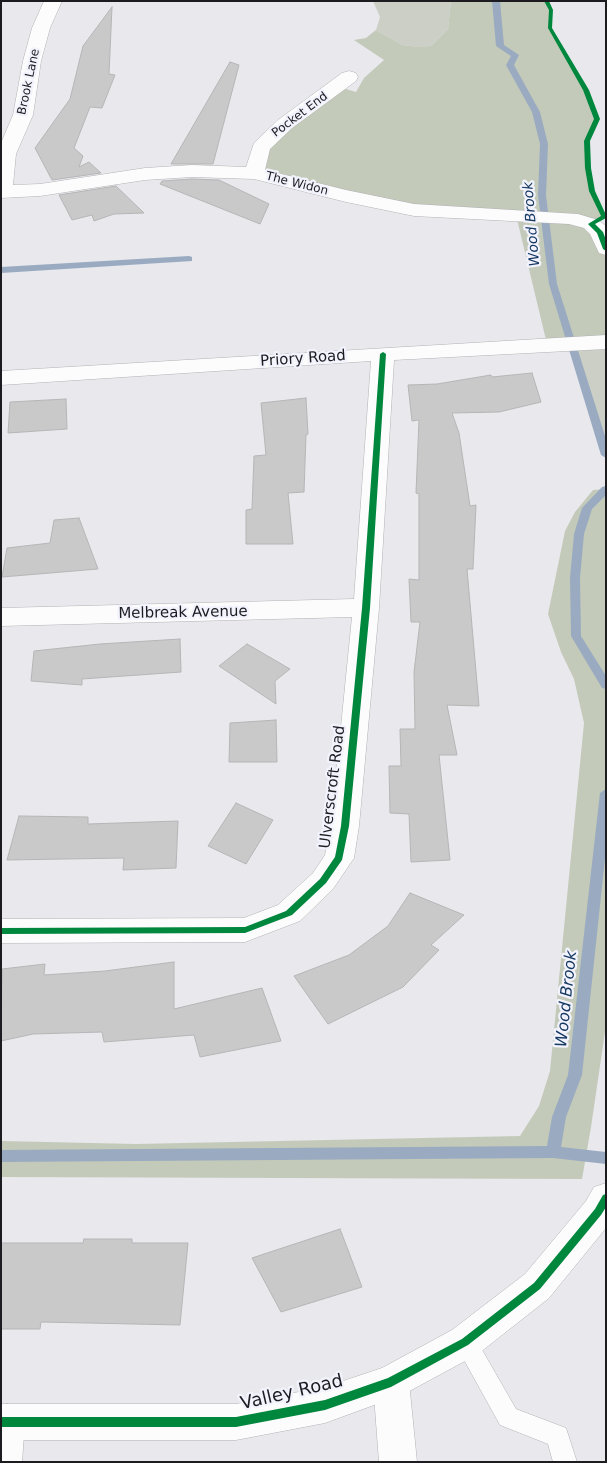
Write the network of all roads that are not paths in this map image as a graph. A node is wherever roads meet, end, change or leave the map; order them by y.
1 (53, 1) edge
2 (348, 85) dead end
3 (254, 173) junction
4 (2, 192) edge
5 (598, 220) edge
6 (606, 249) edge
7 (606, 342) edge
8 (383, 354) junction
9 (1, 378) edge
10 (366, 608) junction
11 (1, 617) edge
12 (1, 931) edge
13 (603, 1209) edge
14 (465, 1342) junction
15 (391, 1382) junction
16 (4, 1422) edge
17 (3, 1462) edge
18 (398, 1462) edge
19 (565, 1462) edge

1 - 4 street, Brook Lane
2 - 3 street, Pocket End
3 - 4 street, The Widon
3 - 5 street, The Widon
5 - 6 street
7 - 8 street, Priory Road
8 - 9 street, Priory Road
8 - 10 street, Ulverscroft Road
10 - 11 street, Melbreak Avenue
10 - 12 street, Ulverscroft Road
13 - 14 street, Valley Road
14 - 15 street, Valley Road
14 - 19 lane
15 - 16 street, Valley Road
15 - 18 street
16 - 17 street

